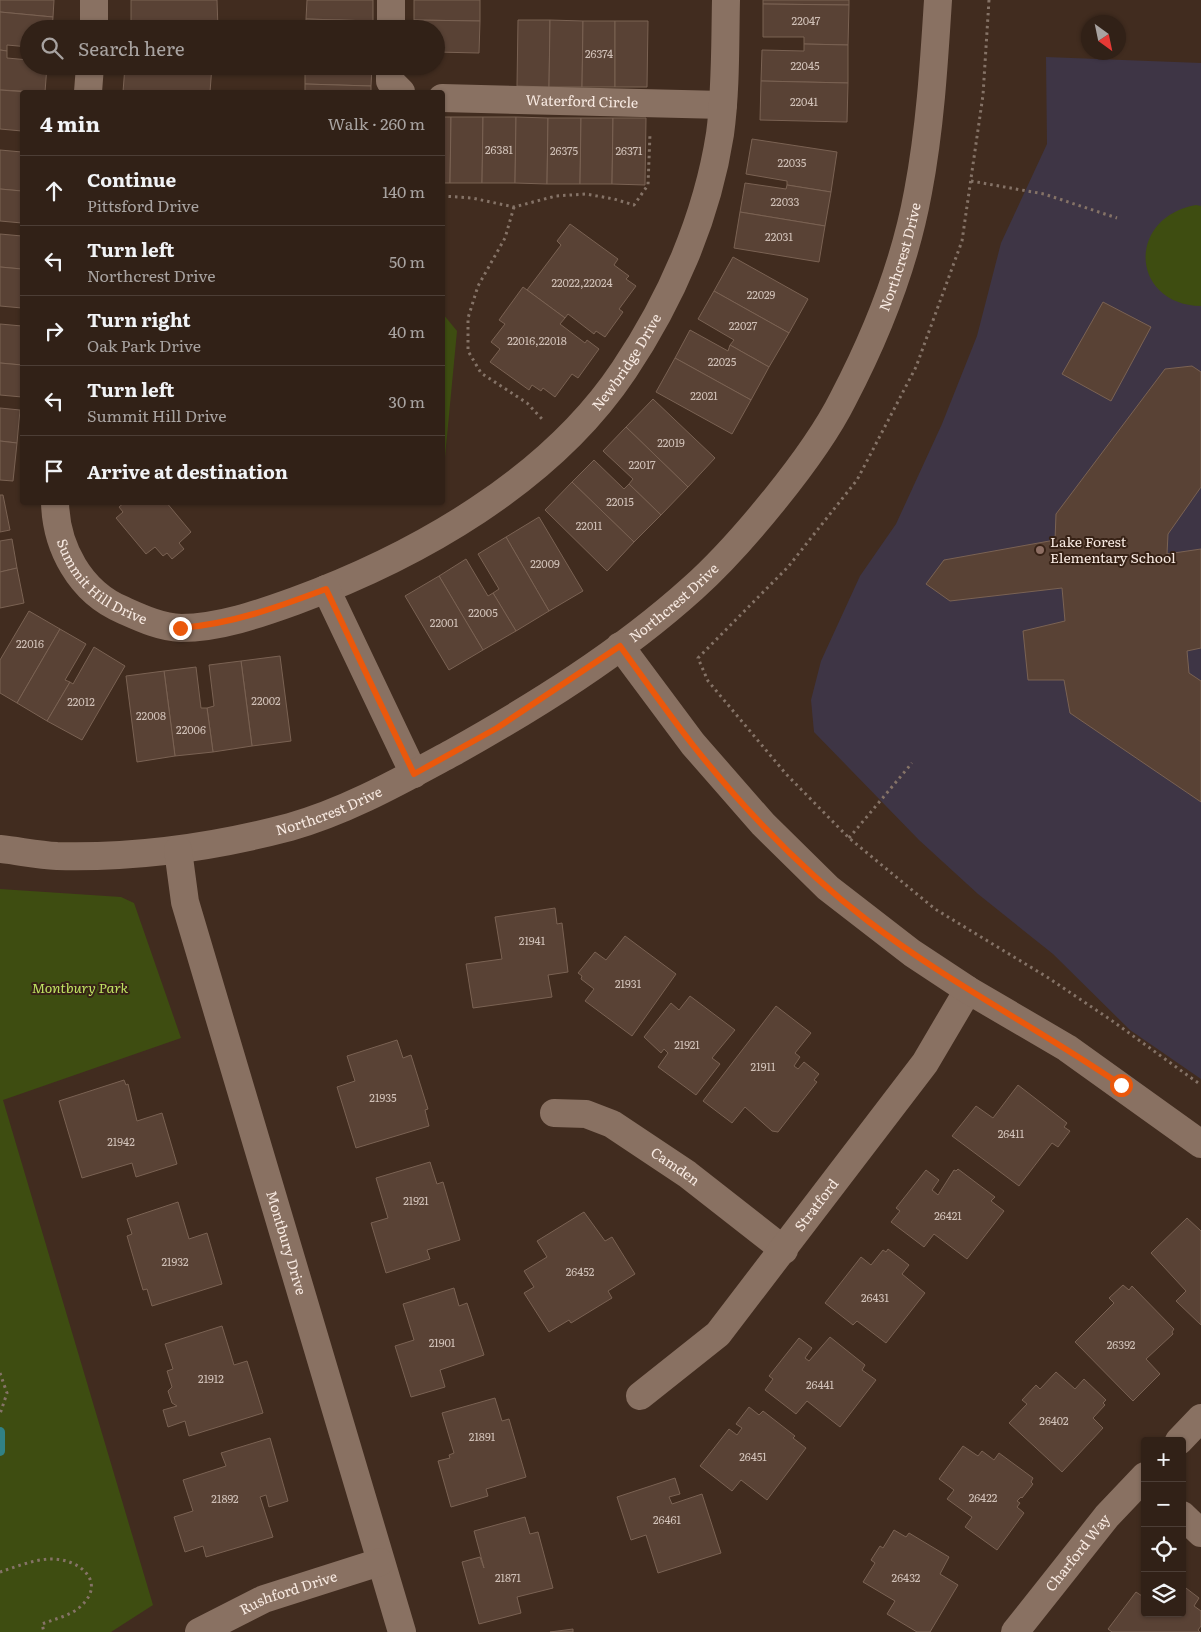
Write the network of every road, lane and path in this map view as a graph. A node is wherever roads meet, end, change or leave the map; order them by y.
1 (94, 0) edge
2 (391, 0) edge
3 (726, 0) edge
4 (938, 0) edge
5 (989, 0) edge
6 (94, 20) edge
7 (391, 20) edge
8 (89, 75) edge
9 (390, 75) edge
10 (88, 90) edge
11 (399, 90) edge
12 (445, 98) edge
13 (651, 103) junction
14 (723, 105) junction
15 (970, 182) junction
16 (445, 196) edge
17 (514, 207) junction
18 (1117, 218) dead end
19 (564, 440) junction
20 (56, 505) edge
21 (326, 589) junction
22 (620, 646) junction
23 (912, 763) dead end
24 (414, 774) junction
25 (849, 838) junction
26 (0, 849) edge
27 (178, 850) junction
28 (968, 990) junction
29 (1201, 1085) edge
30 (554, 1113) dead end
31 (1201, 1144) edge
32 (784, 1250) junction
33 (0, 1373) edge
34 (640, 1396) dead end
35 (0, 1414) edge
36 (1201, 1418) edge
37 (1183, 1437) edge
38 (1141, 1480) edge
39 (1186, 1519) edge
40 (1201, 1533) edge
41 (380, 1562) junction
42 (0, 1572) edge
43 (44, 1632) edge
44 (199, 1632) edge
45 (402, 1632) edge
46 (1015, 1632) edge

1 - 6 street
2 - 7 street
3 - 14 street, Newbridge Drive
4 - 22 street, Northcrest Drive
5 - 15 path
8 - 10 street
9 - 11 street
12 - 13 street, Waterford Circle
13 - 14 street, Waterford Circle
13 - 17 path
14 - 19 street, Newbridge Drive
15 - 18 path
15 - 25 path
16 - 17 path
17 - 19 path
19 - 21 street, Newbridge Drive
20 - 21 street, Summit Hill Drive
21 - 24 street
22 - 24 street, Northcrest Drive
22 - 28 street
23 - 25 path
24 - 27 street, Northcrest Drive
25 - 29 path
26 - 27 street, Northcrest Drive
27 - 41 street, Montbury Drive
28 - 31 street
28 - 32 street, Stratford
30 - 32 street, Camden
32 - 34 street, Stratford
33 - 35 path
36 - 37 street
38 - 46 street, Charford Way
39 - 40 street
41 - 44 street, Rushford Drive
41 - 45 street, Montbury Drive
42 - 43 path

